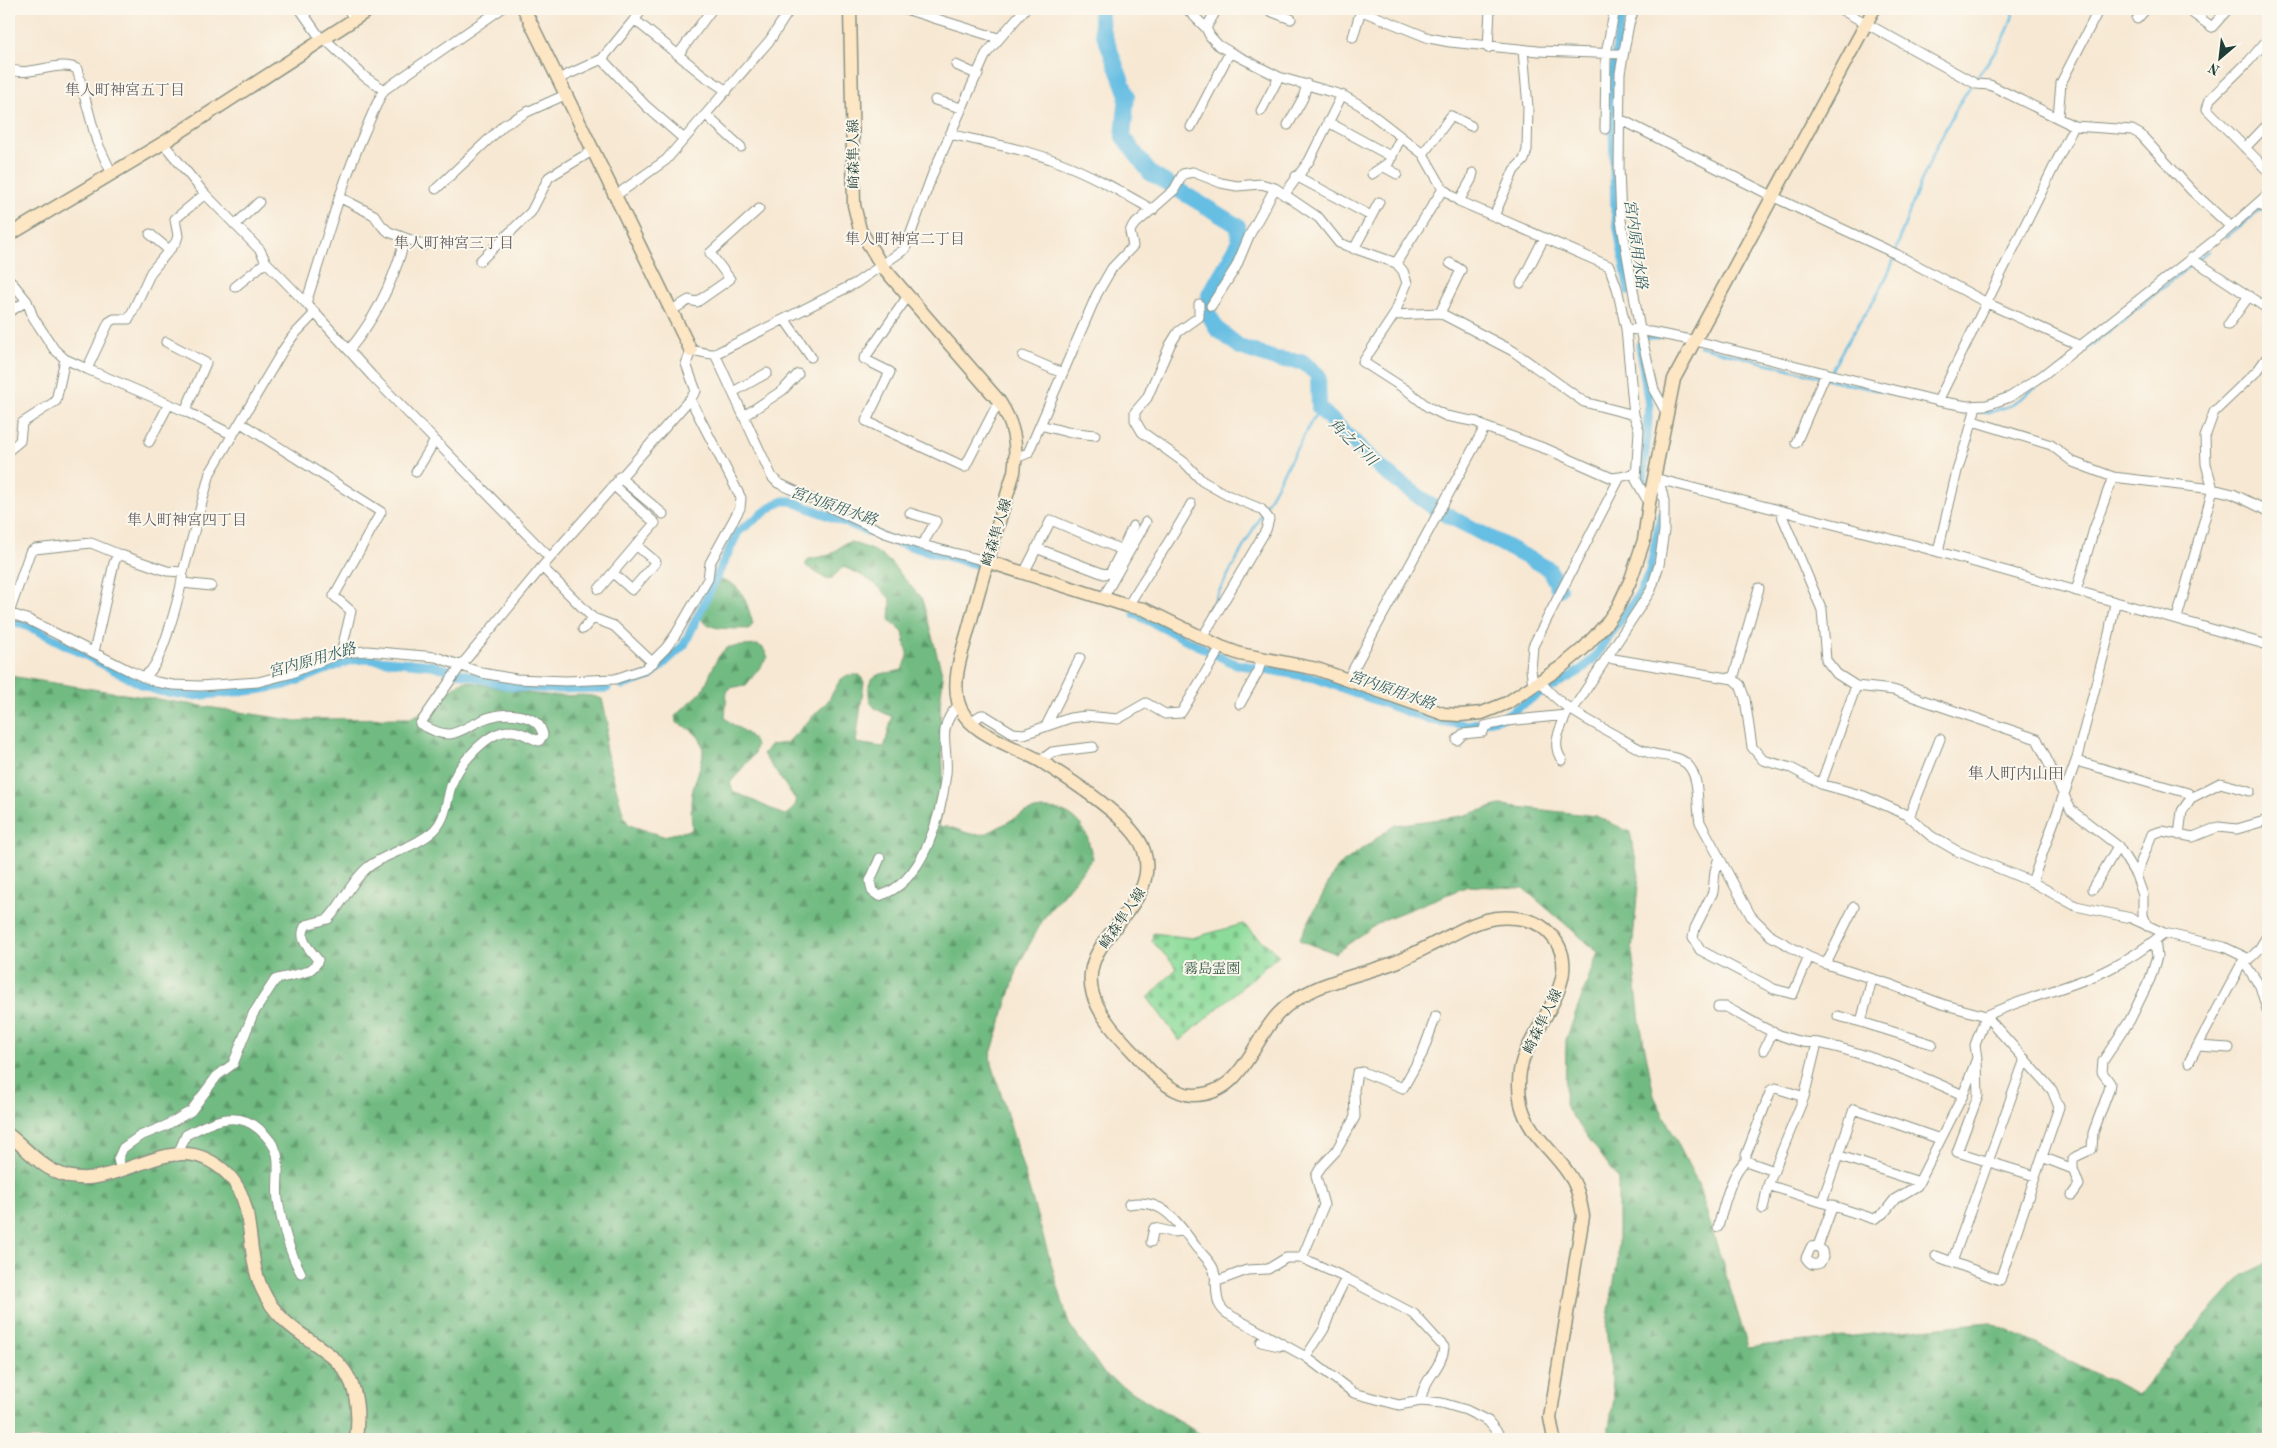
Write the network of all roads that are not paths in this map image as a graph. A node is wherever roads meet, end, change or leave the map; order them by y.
1 (300, 9) edge
2 (370, 9) edge
3 (500, 9) edge
4 (524, 9) edge
5 (643, 9) edge
6 (712, 9) edge
7 (790, 9) edge
8 (850, 9) edge
9 (904, 9) edge
10 (1025, 9) edge
11 (1187, 9) edge
12 (1217, 9) edge
13 (1271, 9) edge
14 (1490, 9) edge
15 (1615, 9) edge
16 (1634, 9) edge
17 (1840, 9) edge
18 (1874, 9) edge
19 (2099, 9) edge
20 (2146, 9) edge
21 (2187, 9) edge
22 (2228, 9) edge
23 (2264, 9) edge
24 (1359, 10) edge
25 (928, 12) edge
26 (2268, 13) edge
27 (351, 14) edge
28 (1291, 19) dead end
29 (2137, 19) dead end
30 (635, 20) junction
31 (1866, 22) junction
32 (1206, 28) junction
33 (1353, 37) dead end
34 (998, 38) junction
35 (321, 39) junction
36 (2266, 45) edge
37 (1488, 48) junction
38 (1524, 50) junction
39 (1230, 52) junction
40 (1606, 53) junction
41 (1623, 53) junction
42 (678, 55) junction
43 (602, 59) junction
44 (956, 65) dead end
45 (9, 69) edge
46 (978, 74) junction
47 (1279, 78) junction
48 (558, 80) junction
49 (1307, 84) junction
50 (384, 90) junction
51 (727, 91) junction
52 (565, 95) junction
53 (1342, 95) junction
54 (936, 100) dead end
55 (961, 108) junction
56 (1261, 111) dead end
57 (706, 115) junction
58 (2058, 118) junction
59 (1620, 119) junction
60 (1328, 122) junction
61 (2268, 124) edge
62 (1288, 126) dead end
63 (1470, 126) dead end
64 (2074, 126) junction
65 (1191, 127) dead end
66 (1604, 129) dead end
67 (950, 134) junction
68 (1401, 137) junction
69 (684, 139) junction
70 (163, 143) junction
71 (741, 147) dead end
72 (2245, 148) junction
73 (592, 151) junction
74 (1423, 154) junction
75 (1390, 160) junction
76 (2268, 171) edge
77 (1473, 173) dead end
78 (112, 174) junction
79 (1372, 174) dead end
80 (1397, 174) dead end
81 (1296, 176) junction
82 (1275, 188) junction
83 (436, 189) dead end
84 (1443, 189) junction
85 (206, 194) junction
86 (2268, 194) edge
87 (1284, 195) junction
88 (615, 196) junction
89 (339, 197) junction
90 (1774, 197) junction
91 (1459, 201) junction
92 (259, 202) dead end
93 (1379, 202) dead end
94 (2259, 203) junction
95 (759, 209) dead end
96 (1153, 210) junction
97 (2268, 211) edge
98 (1371, 216) junction
99 (1494, 216) junction
100 (235, 224) junction
101 (2230, 226) junction
102 (150, 234) dead end
103 (9, 235) edge
104 (1544, 238) junction
105 (405, 239) junction
106 (424, 245) dead end
107 (1354, 249) junction
108 (169, 250) junction
109 (2191, 258) junction
110 (480, 261) dead end
111 (266, 262) junction
112 (1396, 263) junction
113 (1450, 263) dead end
114 (882, 266) junction
115 (9, 279) edge
116 (1521, 283) dead end
117 (235, 288) dead end
118 (908, 296) junction
119 (2249, 296) junction
120 (27, 301) junction
121 (306, 303) junction
122 (1987, 303) junction
123 (1199, 304) dead end
124 (1212, 306) dead end
125 (2268, 309) edge
126 (672, 310) junction
127 (9, 312) edge
128 (315, 313) junction
129 (1440, 313) junction
130 (1394, 315) junction
131 (785, 320) junction
132 (2228, 325) dead end
133 (1626, 329) junction
134 (1641, 331) junction
135 (1696, 341) junction
136 (166, 342) dead end
137 (2081, 346) junction
138 (348, 350) junction
139 (691, 350) junction
140 (715, 354) junction
141 (1023, 356) dead end
142 (2268, 356) edge
143 (811, 357) dead end
144 (65, 358) junction
145 (87, 370) junction
146 (767, 373) dead end
147 (1062, 373) junction
148 (798, 374) dead end
149 (1829, 374) junction
150 (733, 392) junction
151 (690, 399) junction
152 (999, 401) junction
153 (1938, 401) junction
154 (168, 404) junction
155 (1976, 406) junction
156 (185, 411) junction
157 (1666, 412) junction
158 (1634, 415) junction
159 (744, 416) junction
160 (1973, 421) junction
161 (241, 423) junction
162 (1040, 425) junction
163 (1485, 427) junction
164 (233, 435) junction
165 (1095, 435) dead end
166 (149, 442) dead end
167 (434, 442) junction
168 (1796, 443) dead end
169 (9, 450) edge
170 (1016, 458) junction
171 (416, 472) dead end
172 (1636, 473) junction
173 (620, 477) junction
174 (1620, 477) junction
175 (2114, 477) junction
176 (1657, 479) junction
177 (613, 485) junction
178 (2213, 488) junction
179 (1649, 503) junction
180 (1191, 504) dead end
181 (1780, 511) junction
182 (2268, 511) edge
183 (910, 513) dead end
184 (663, 514) dead end
185 (1146, 522) dead end
186 (1133, 526) dead end
187 (636, 545) junction
188 (922, 545) junction
189 (1036, 548) junction
190 (1122, 550) junction
191 (1938, 551) junction
192 (118, 554) junction
193 (550, 558) junction
194 (986, 561) junction
195 (542, 567) junction
196 (183, 572) junction
197 (612, 573) junction
198 (1024, 573) junction
199 (182, 583) junction
200 (211, 586) dead end
201 (1760, 588) dead end
202 (598, 589) dead end
203 (2076, 591) junction
204 (1102, 598) junction
205 (2114, 603) junction
206 (1128, 606) junction
207 (9, 613) edge
208 (593, 618) junction
209 (2177, 618) junction
210 (583, 629) dead end
211 (1202, 638) junction
212 (2268, 645) edge
213 (94, 652) junction
214 (1219, 652) junction
215 (341, 653) junction
216 (1080, 658) dead end
217 (1608, 658) junction
218 (653, 663) junction
219 (1260, 664) junction
220 (460, 666) junction
221 (143, 677) junction
222 (1348, 679) junction
223 (1733, 679) junction
224 (1536, 684) junction
225 (1856, 686) junction
226 (1240, 704) dead end
227 (958, 706) junction
228 (1569, 712) junction
229 (1484, 720) junction
230 (971, 722) junction
231 (1046, 726) junction
232 (1940, 739) dead end
233 (1457, 740) dead end
234 (1093, 746) dead end
235 (1562, 760) dead end
236 (1040, 761) junction
237 (2076, 762) junction
238 (1822, 784) junction
239 (2250, 790) dead end
240 (2063, 794) junction
241 (2191, 798) junction
242 (1909, 817) junction
243 (2268, 820) edge
244 (2179, 835) junction
245 (2118, 846) junction
246 (1719, 857) junction
247 (880, 858) dead end
248 (2136, 875) junction
249 (2032, 882) junction
250 (2093, 889) dead end
251 (1854, 907) dead end
252 (2147, 926) junction
253 (2164, 933) junction
254 (2268, 934) edge
255 (2155, 940) junction
256 (1808, 957) junction
257 (2246, 960) junction
258 (1826, 964) junction
259 (1872, 979) junction
260 (1718, 1007) dead end
261 (2268, 1013) edge
262 (1436, 1016) dead end
263 (1838, 1016) dead end
264 (1986, 1016) junction
265 (1861, 1022) junction
266 (1773, 1031) junction
267 (1817, 1043) junction
268 (1932, 1044) dead end
269 (2198, 1046) junction
270 (2229, 1048) dead end
271 (1764, 1050) dead end
272 (1977, 1058) junction
273 (2025, 1059) junction
274 (2190, 1062) dead end
275 (1963, 1095) junction
276 (1804, 1097) junction
277 (9, 1135) edge
278 (1940, 1139) junction
279 (1838, 1154) junction
280 (177, 1156) junction
281 (2042, 1157) junction
282 (1746, 1161) junction
283 (1988, 1161) junction
284 (2073, 1169) junction
285 (121, 1171) junction
286 (1774, 1171) junction
287 (2035, 1176) junction
288 (1919, 1182) junction
289 (1768, 1185) junction
290 (2072, 1195) dead end
291 (1822, 1202) junction
292 (1129, 1204) dead end
293 (1833, 1205) junction
294 (1763, 1209) dead end
295 (1718, 1227) dead end
296 (1184, 1231) junction
297 (1151, 1242) dead end
298 (1818, 1246) dead end
299 (1936, 1256) dead end
300 (1302, 1258) junction
301 (1952, 1262) junction
302 (301, 1274) dead end
303 (1346, 1278) junction
304 (1215, 1282) junction
305 (1260, 1342) dead end
306 (1287, 1347) junction
307 (1306, 1357) junction
308 (1422, 1401) junction
309 (356, 1439) edge
310 (1503, 1439) edge
311 (1554, 1439) edge

1 - 35 street
2 - 27 street
3 - 50 street
4 - 48 street
5 - 30 street
6 - 42 street
7 - 51 street
8 - 114 street, 崎森隼人線
9 - 25 street
10 - 34 street
11 - 32 street
12 - 32 street
13 - 28 street
14 - 37 street
15 - 40 street
16 - 41 street
17 - 31 street
18 - 31 street
19 - 58 street
20 - 29 street
21 - 22 street
23 - 26 street
24 - 33 street
24 - 37 street
25 - 34 street
27 - 35 street
30 - 42 street
30 - 43 street
31 - 58 street
31 - 90 street
32 - 39 street
34 - 46 street
35 - 50 street
35 - 70 street
36 - 72 street
37 - 38 street
38 - 40 street
38 - 99 street
39 - 47 street
39 - 65 street
40 - 41 street
40 - 66 street
41 - 59 street
42 - 51 street
43 - 48 street
43 - 69 street
44 - 46 street
45 - 78 street
46 - 55 street
47 - 49 street
47 - 56 street
48 - 52 street
49 - 53 street
49 - 62 street
50 - 89 street
51 - 57 street
52 - 73 street
52 - 83 street
53 - 60 street
53 - 68 street
54 - 55 street
55 - 67 street
57 - 69 street
57 - 71 street
58 - 64 street
59 - 90 street
59 - 134 street
60 - 75 street
60 - 81 street
61 - 72 street
63 - 74 street
64 - 101 street
64 - 122 street
67 - 96 street
67 - 114 street
68 - 74 street
68 - 75 street
69 - 88 street
70 - 78 street
70 - 85 street
72 - 76 street
73 - 88 street
73 - 110 street
74 - 84 street
75 - 79 street
75 - 80 street
77 - 91 street
78 - 103 street
81 - 87 street
81 - 98 street
82 - 87 street
82 - 96 street
82 - 124 street
84 - 91 street
84 - 112 street
85 - 100 street
85 - 108 street
86 - 94 street
87 - 107 street
88 - 126 street
89 - 105 street
89 - 121 street
90 - 122 street
90 - 135 street
91 - 99 street
92 - 100 street
93 - 98 street
94 - 97 street
94 - 101 street
95 - 126 street
96 - 147 street
98 - 107 street
99 - 104 street
100 - 111 street
101 - 109 street
102 - 108 street
104 - 116 street
104 - 133 street
105 - 106 street
105 - 138 street
107 - 112 street
108 - 145 street
109 - 119 street
109 - 137 street
111 - 117 street
111 - 121 street
112 - 130 street
113 - 129 street
114 - 118 street, 崎森隼人線
114 - 131 street
115 - 120 street
118 - 152 street, 崎森隼人線
118 - 152 street
119 - 125 street
119 - 132 street
120 - 127 street
120 - 144 street
121 - 128 street
122 - 137 street
122 - 153 street
123 - 211 street
126 - 139 street
128 - 138 street
128 - 161 street
129 - 130 street
129 - 158 street
130 - 163 street
131 - 140 street
131 - 143 street
133 - 134 street
133 - 158 street
134 - 135 street
134 - 157 street
135 - 149 street
135 - 157 street
136 - 156 street
137 - 155 street
138 - 167 street
139 - 140 street
139 - 151 street
140 - 150 street
141 - 147 street
142 - 178 street
144 - 145 street
144 - 169 street
145 - 154 street
146 - 150 street
147 - 162 street
148 - 159 street
149 - 153 street
149 - 168 street
150 - 159 street
151 - 173 street
151 - 218 street
152 - 170 street, 崎森隼人線
153 - 155 street
154 - 156 street
154 - 166 street
155 - 160 street
156 - 164 street
157 - 176 street
158 - 172 street
159 - 188 street
160 - 175 street
160 - 191 street
161 - 164 street
161 - 215 street
162 - 165 street
162 - 170 street
163 - 174 street
163 - 222 street
164 - 196 street
167 - 171 street
167 - 193 street
170 - 194 street, 崎森隼人線
172 - 174 street
172 - 179 street
173 - 177 street
173 - 184 street
174 - 224 street
175 - 178 street
175 - 203 street
176 - 179 street
176 - 181 street
176 - 217 street
177 - 187 street
177 - 193 street
178 - 182 street
178 - 209 street
179 - 224 street
180 - 206 street
181 - 191 street
181 - 225 street
183 - 188 street
185 - 204 street
186 - 190 street
187 - 197 street
187 - 197 street
188 - 194 street
189 - 190 street
189 - 190 street
189 - 198 street
191 - 203 street
192 - 196 street
192 - 207 street
192 - 213 street
193 - 195 street
194 - 198 street
194 - 227 street, 崎森隼人線
195 - 208 street
195 - 220 street
196 - 199 street
197 - 202 street
198 - 204 street
199 - 200 street
199 - 221 street
201 - 223 street
203 - 205 street
204 - 206 street
205 - 209 street
205 - 237 street
206 - 211 street
207 - 213 street
208 - 210 street
208 - 218 street
209 - 212 street
211 - 214 street
213 - 221 street
214 - 219 street
214 - 231 street
215 - 220 street
215 - 221 street
216 - 231 street
217 - 223 street
217 - 228 street
218 - 220 street
219 - 222 street
219 - 226 street
220 - 285 street
222 - 229 street
223 - 238 street
224 - 228 street
224 - 229 street
225 - 238 street
225 - 240 street
227 - 230 street, 崎森隼人線
227 - 247 street
228 - 229 street
228 - 235 street
228 - 246 street
229 - 233 street
230 - 231 street
230 - 236 street, 崎森隼人線
232 - 242 street
234 - 236 street
236 - 311 street, 崎森隼人線
237 - 240 street
237 - 241 street
238 - 242 street
239 - 241 street
240 - 245 street
240 - 249 street
241 - 244 street
242 - 249 street
243 - 244 street
244 - 248 street
245 - 248 street
245 - 250 street
246 - 256 street
246 - 256 street
248 - 252 street
249 - 252 street
251 - 258 street
252 - 253 street
253 - 255 street
253 - 257 street
254 - 257 street
255 - 264 street
255 - 284 street
256 - 258 street
257 - 261 street
257 - 269 street
258 - 259 street
259 - 264 street
259 - 265 street
260 - 266 street
262 - 300 street
263 - 265 street
264 - 272 street
264 - 273 street
265 - 268 street
266 - 267 street
266 - 271 street
267 - 275 street
267 - 276 street
269 - 270 street
269 - 274 street
272 - 275 street
272 - 283 street
273 - 281 street
273 - 283 street
275 - 278 street
276 - 282 street
276 - 286 street
277 - 285 street
278 - 279 street
278 - 288 street
279 - 288 street
279 - 291 street
280 - 285 street
280 - 302 street
280 - 309 street
281 - 284 street
281 - 287 street
282 - 286 street
282 - 295 street
283 - 287 street
283 - 301 street
284 - 290 street
286 - 289 street
287 - 301 street
288 - 293 street
289 - 291 street
289 - 294 street
291 - 293 street
292 - 296 street
293 - 298 street
296 - 297 street
296 - 304 street
299 - 301 street
300 - 303 street
300 - 304 street
303 - 307 street
303 - 308 street
304 - 306 street
305 - 306 street
306 - 307 street
307 - 308 street
308 - 310 street

